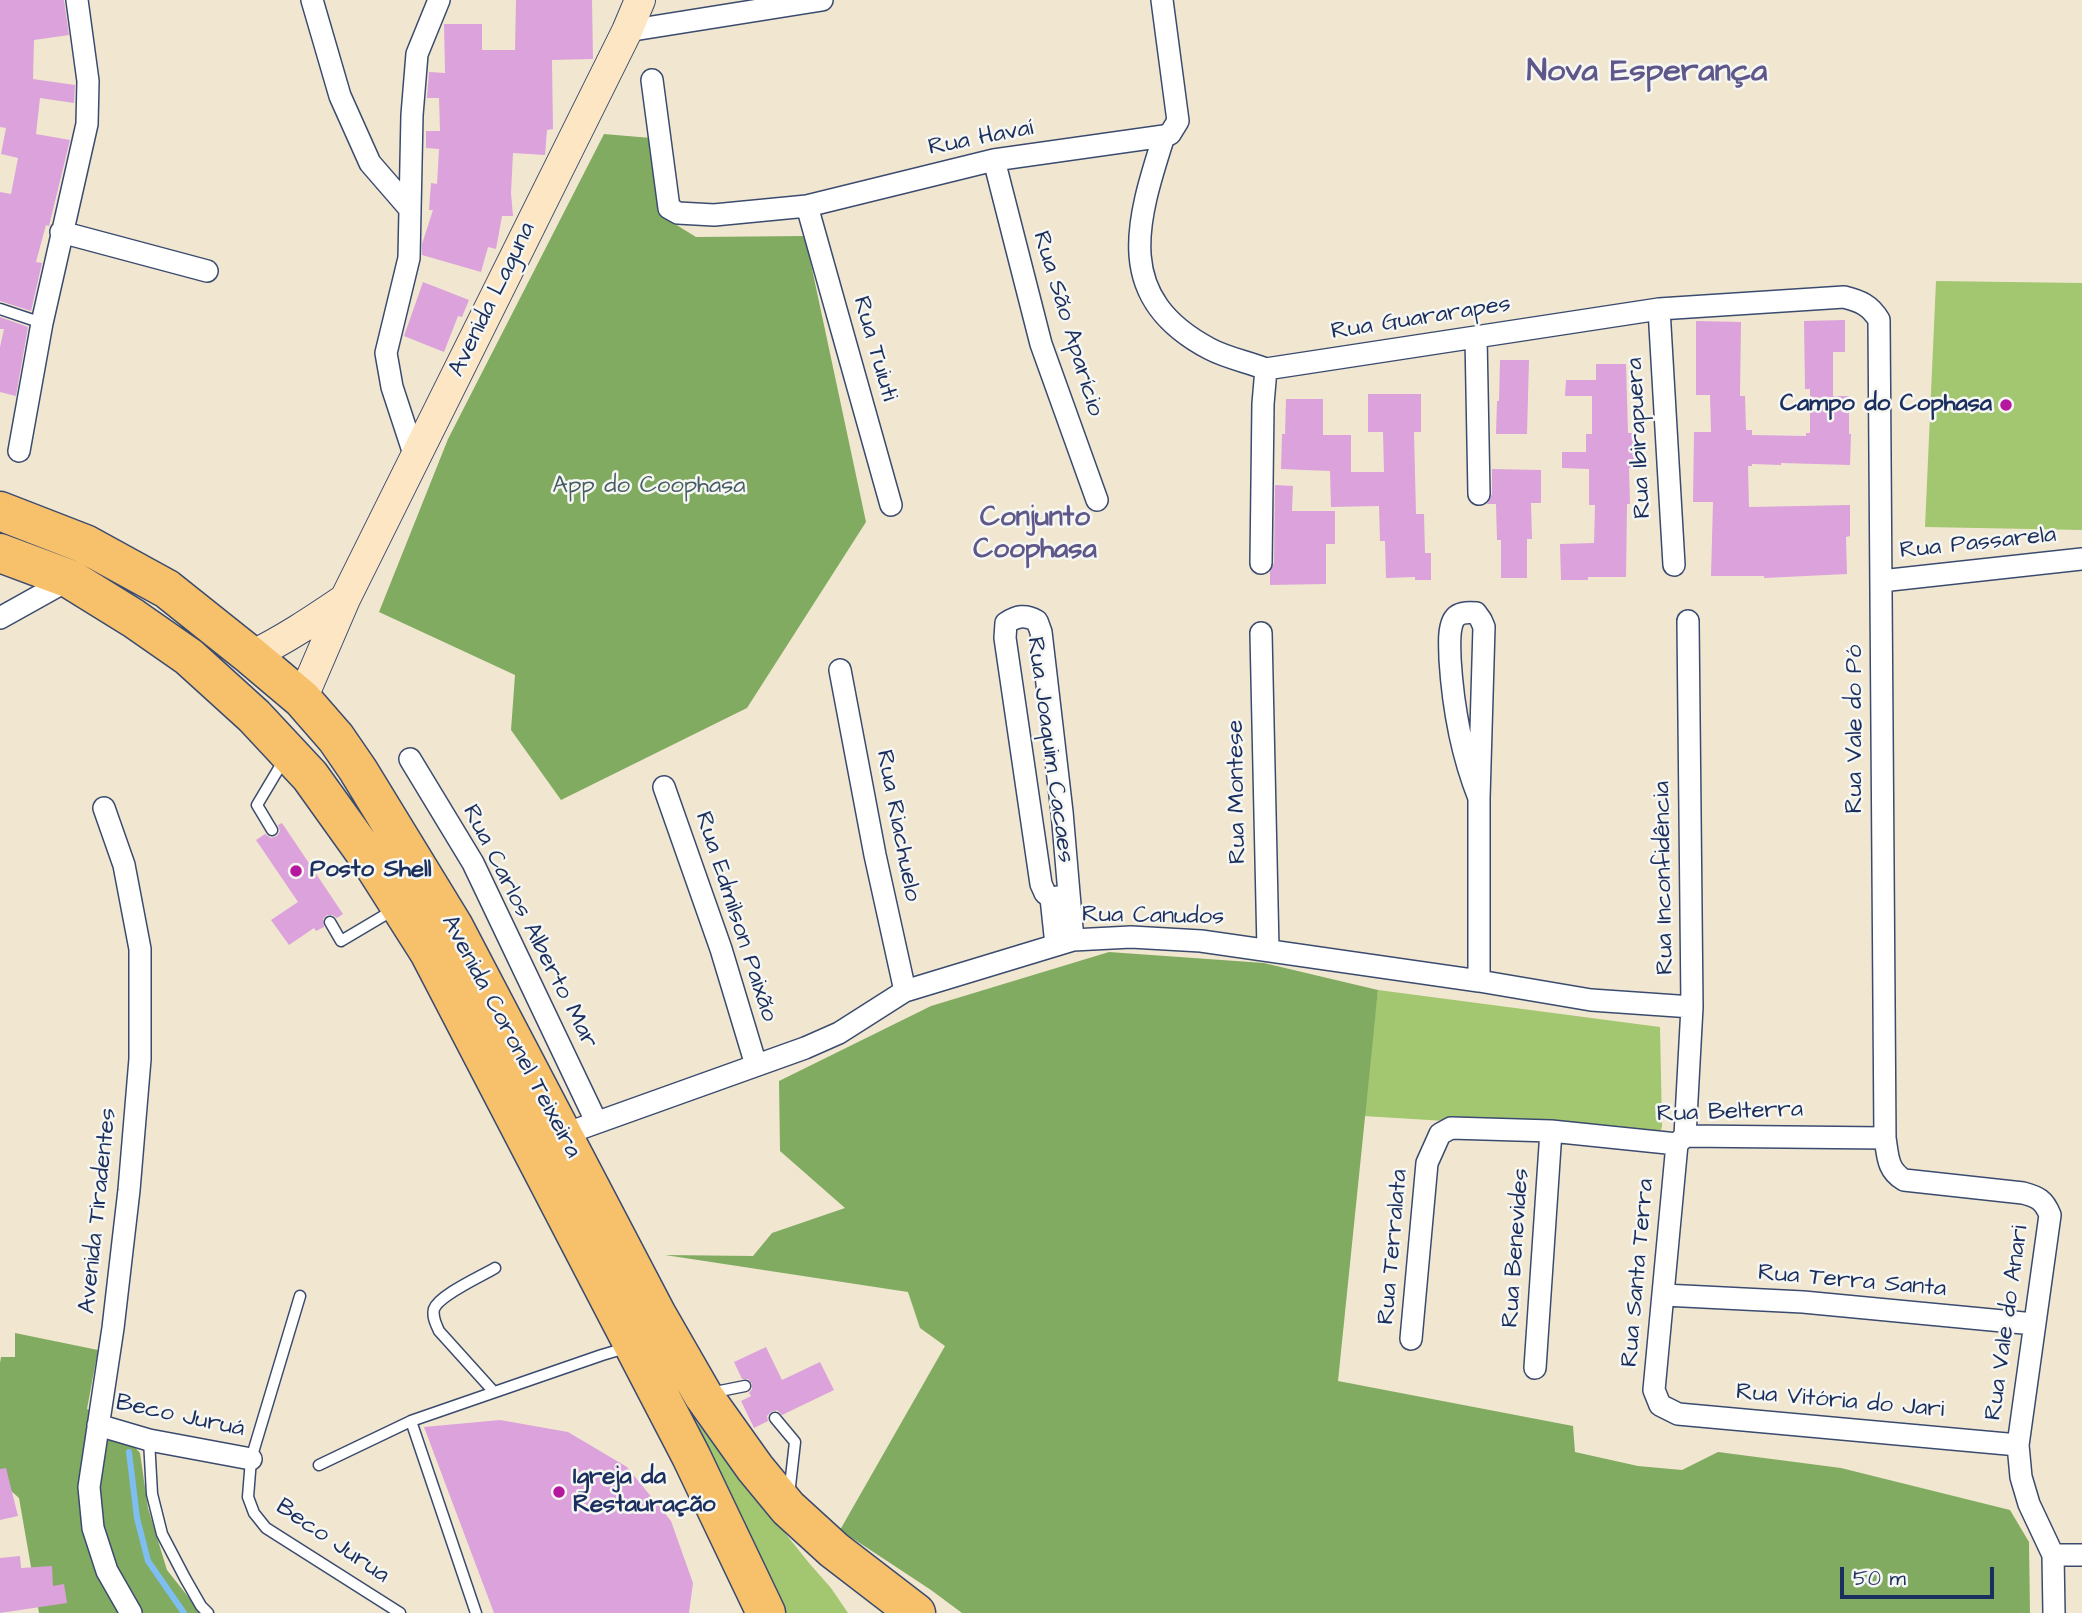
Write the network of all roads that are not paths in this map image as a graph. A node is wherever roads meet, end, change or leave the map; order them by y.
1 (78, 0) edge
2 (312, 0) edge
3 (439, 0) edge
4 (640, 0) edge
5 (822, 0) edge
6 (1162, 0) edge
7 (626, 31) junction
8 (652, 80) dead end
9 (1164, 136) junction
10 (994, 160) junction
11 (807, 206) junction
12 (409, 208) junction
13 (61, 232) junction
14 (207, 271) dead end
15 (0, 309) edge
16 (1659, 309) junction
17 (1879, 320) joint
18 (42, 323) junction
19 (1476, 337) junction
20 (1266, 369) junction
21 (19, 451) dead end
22 (415, 457) junction
23 (1479, 494) dead end
24 (1097, 500) dead end
25 (891, 506) dead end
26 (0, 511) edge
27 (0, 553) edge
28 (2082, 559) edge
29 (1261, 563) dead end
30 (1674, 565) dead end
31 (70, 579) junction
32 (1881, 582) junction
33 (345, 599) junction
34 (0, 618) edge
35 (1688, 621) dead end
36 (1261, 633) dead end
37 (251, 656) junction
38 (840, 670) dead end
39 (302, 699) junction
40 (289, 753) junction
41 (410, 759) dead end
42 (664, 787) dead end
43 (1479, 798) junction
44 (104, 808) dead end
45 (272, 830) dead end
46 (1060, 897) junction
47 (400, 906) junction
48 (330, 922) dead end
49 (1065, 942) junction
50 (1268, 949) junction
51 (1479, 981) junction
52 (905, 991) junction
53 (1692, 1007) junction
54 (756, 1065) junction
55 (596, 1121) junction
56 (1451, 1128) joint
57 (1551, 1131) junction
58 (562, 1135) junction
59 (1885, 1138) junction
60 (1681, 1140) junction
61 (495, 1268) dead end
62 (1664, 1295) junction
63 (300, 1296) dead end
64 (2034, 1324) junction
65 (1411, 1339) dead end
66 (635, 1345) junction
67 (1535, 1368) dead end
68 (745, 1386) dead end
69 (494, 1392) junction
70 (703, 1395) junction
71 (1660, 1405) joint
72 (775, 1418) dead end
73 (411, 1421) junction
74 (98, 1425) junction
75 (149, 1440) junction
76 (2018, 1445) junction
77 (251, 1459) junction
78 (319, 1465) dead end
79 (788, 1508) junction
80 (2053, 1555) junction
81 (2082, 1555) edge
82 (131, 1613) edge
83 (208, 1613) edge
84 (400, 1613) edge
85 (475, 1613) edge
86 (766, 1613) edge
87 (916, 1613) edge
88 (2054, 1613) edge

1 - 13 street
2 - 12 street
3 - 12 street
4 - 7 main road, Avenida Laguna
5 - 7 street
6 - 9 street
7 - 22 main road, Avenida Laguna
8 - 11 street, Rua Havaí
9 - 10 street, Rua Havaí
9 - 20 street, Rua Guararapes
10 - 11 street, Rua Havaí
10 - 24 street, Rua São Aparício
11 - 25 street, Rua Tuiuti
12 - 22 street
13 - 14 street
13 - 18 street
15 - 18 lane
16 - 17 street, Rua Guararapes
16 - 19 street, Rua Guararapes
16 - 30 street, Rua Ibirapuera
17 - 32 street, Rua Vale do Pó
18 - 21 street
19 - 20 street, Rua Guararapes
19 - 23 street
20 - 29 street
22 - 33 main road, Avenida Laguna
26 - 37 highway, Avenida Coronel Teixeira
27 - 31 highway, Avenida Coronel Teixeira
28 - 32 street, Rua Passarela
31 - 34 street
31 - 40 highway, Avenida Coronel Teixeira
32 - 59 street, Rua Vale do Pó
33 - 37 main road, Avenida Laguna
33 - 39 main road, Avenida Laguna
35 - 53 street, Rua Inconfidência
36 - 50 street, Rua Montese
37 - 39 highway, Avenida Coronel Teixeira
38 - 52 street, Rua Riachuelo
39 - 58 highway, Avenida Coronel Teixeira
40 - 45 lane
40 - 47 highway, Avenida Coronel Teixeira
41 - 55 street, Rua Carlos Alberto Mar
42 - 54 street, Rua Edmilson Paixão
43 - 43 street
43 - 51 street
44 - 74 street, Avenida Tiradentes
46 - 46 street, Rua Joaquim Cacaes
46 - 49 street, Rua Joaquim Cacaes
47 - 48 lane
47 - 66 highway, Avenida Coronel Teixeira
49 - 50 street, Rua Canudos
49 - 52 street, Rua Canudos
50 - 51 street, Rua Canudos
51 - 53 street, Rua Canudos
52 - 54 street, Rua Canudos
53 - 60 street, Rua Inconfidência
54 - 55 street, Rua Canudos
55 - 58 street, Rua Canudos
56 - 57 street, Rua Belterra
56 - 65 street, Rua Terralata
57 - 60 street, Rua Belterra
57 - 67 street, Rua Benevides
58 - 70 highway, Avenida Coronel Teixeira
59 - 60 street, Rua Belterra
59 - 64 street, Rua Vale do Anari
60 - 62 street, Rua Santa Terra
61 - 69 lane
62 - 64 street, Rua Terra Santa
62 - 71 street, Rua Santa Terra
63 - 77 lane, Beco Jurua
64 - 76 street, Rua Vale do Anari
66 - 69 lane
66 - 86 highway, Avenida Coronel Teixeira
68 - 70 lane
69 - 73 lane
70 - 79 highway, Avenida Coronel Teixeira
71 - 76 street, Rua Vitória do Jari
72 - 79 lane
73 - 78 lane
73 - 85 lane
74 - 75 street, Beco Juruá
74 - 82 street, Avenida Tiradentes
75 - 77 street, Beco Juruá
75 - 83 lane
76 - 80 street, Rua Vale do Anari
77 - 84 lane, Beco Jurua
79 - 87 highway, Avenida Coronel Teixeira
80 - 81 street
80 - 88 street

